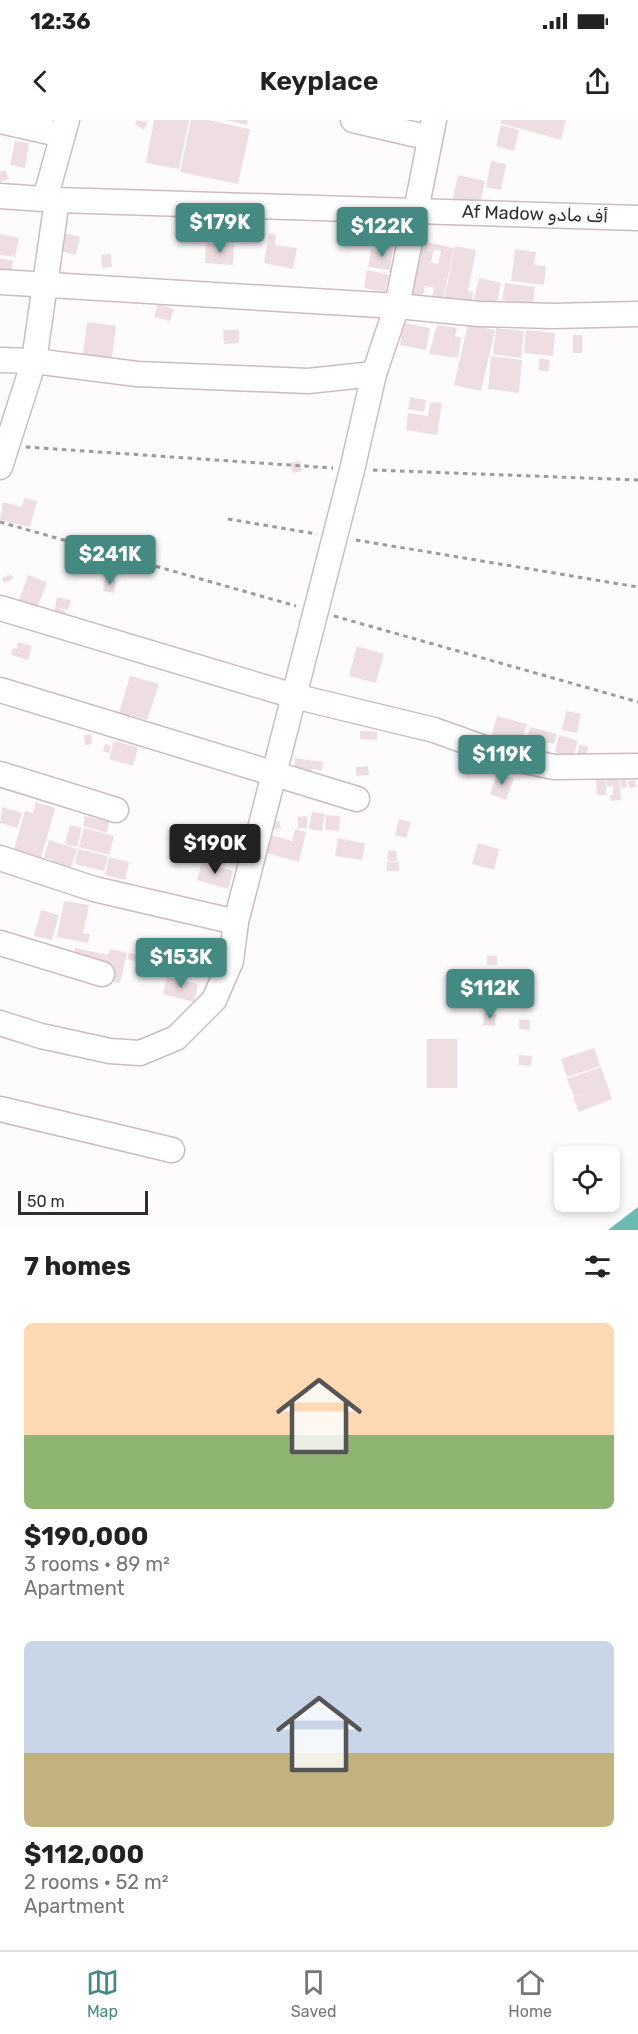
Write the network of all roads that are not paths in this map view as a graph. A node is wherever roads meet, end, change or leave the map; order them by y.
1 (353, 120) edge
2 (0, 121) edge
3 (65, 127) edge
4 (432, 129) edge
5 (0, 196) edge
6 (51, 199) junction
7 (416, 210) junction
8 (638, 218) edge
9 (0, 282) edge
10 (46, 285) junction
11 (397, 306) junction
12 (638, 314) edge
13 (0, 360) edge
14 (34, 361) junction
15 (374, 374) junction
16 (2, 453) edge
17 (0, 609) edge
18 (0, 690) edge
19 (294, 696) junction
20 (638, 765) edge
21 (0, 774) edge
22 (274, 774) junction
23 (357, 799) dead end
24 (116, 810) dead end
25 (0, 858) edge
26 (237, 922) junction
27 (0, 943) edge
28 (102, 974) dead end
29 (0, 1023) edge
30 (0, 1109) edge
31 (172, 1150) dead end

1 - 4 street
2 - 3 street
3 - 6 street
4 - 7 street
5 - 6 street, Af Madow أف مادو
6 - 7 street, Af Madow أف مادو
6 - 10 street
7 - 8 street, Af Madow أف مادو
7 - 11 street
9 - 10 street
10 - 11 street
10 - 14 street
11 - 12 street
11 - 15 street
13 - 14 street
14 - 15 street
14 - 16 street
15 - 19 street
17 - 19 street
18 - 22 street
19 - 20 street
19 - 22 street
21 - 24 street
22 - 23 street
22 - 26 street
25 - 26 street
26 - 29 street
27 - 28 street
30 - 31 street

